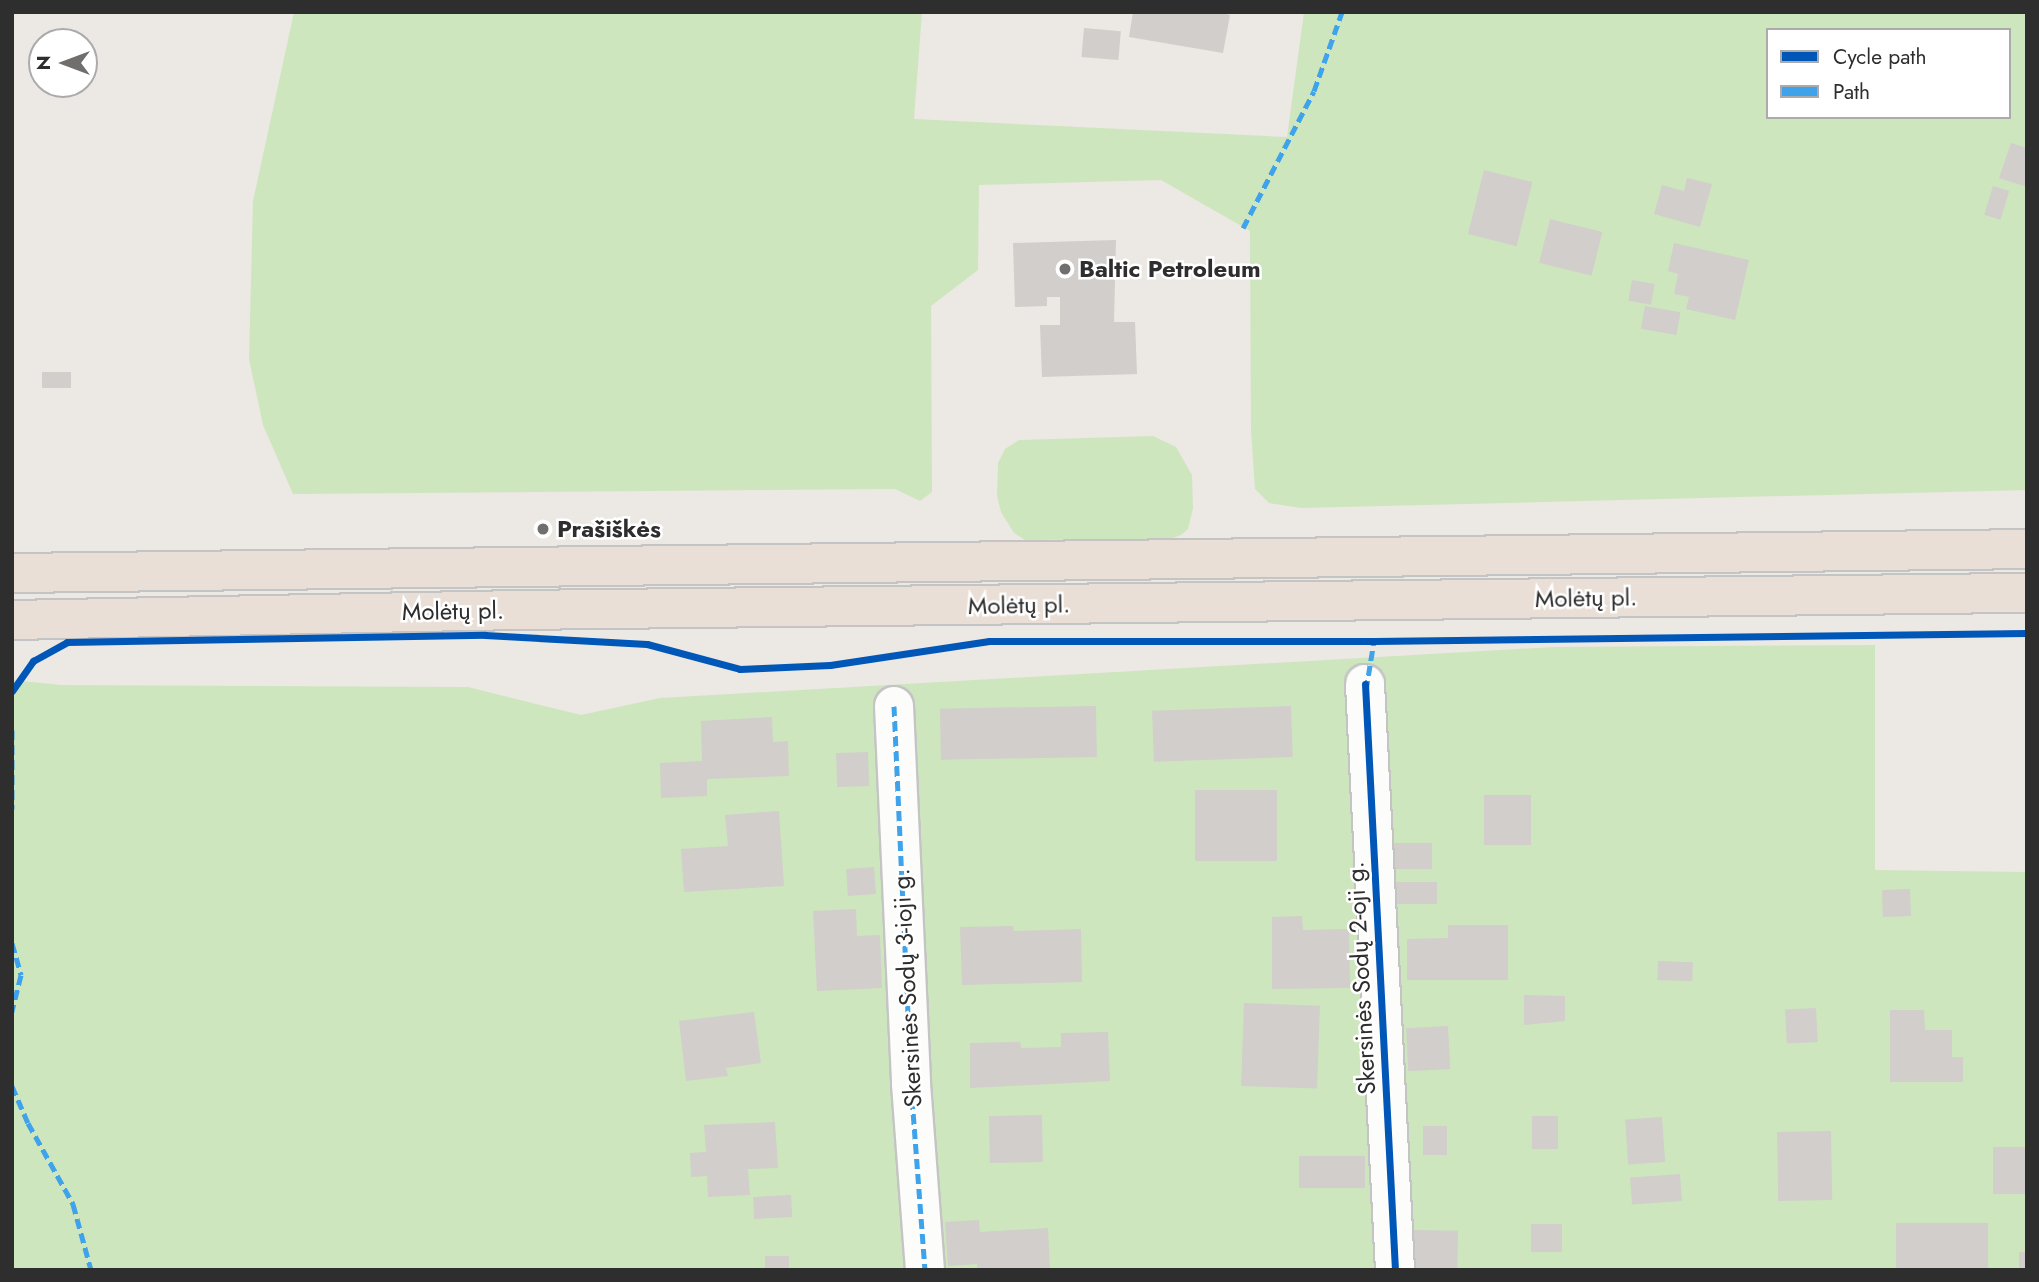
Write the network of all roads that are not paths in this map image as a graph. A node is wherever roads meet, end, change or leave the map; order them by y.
1 (2027, 549) edge
2 (12, 573) edge
3 (2027, 593) edge
4 (12, 620) edge
5 (1365, 684) dead end
6 (894, 706) dead end
7 (925, 1270) edge
8 (1395, 1270) edge

1 - 2 highway, Molėtų pl.
3 - 4 highway, Molėtų pl.
5 - 8 street, Skersinės Sodų 2-oji g.
6 - 7 street, Skersinės Sodų 3-ioji g.

